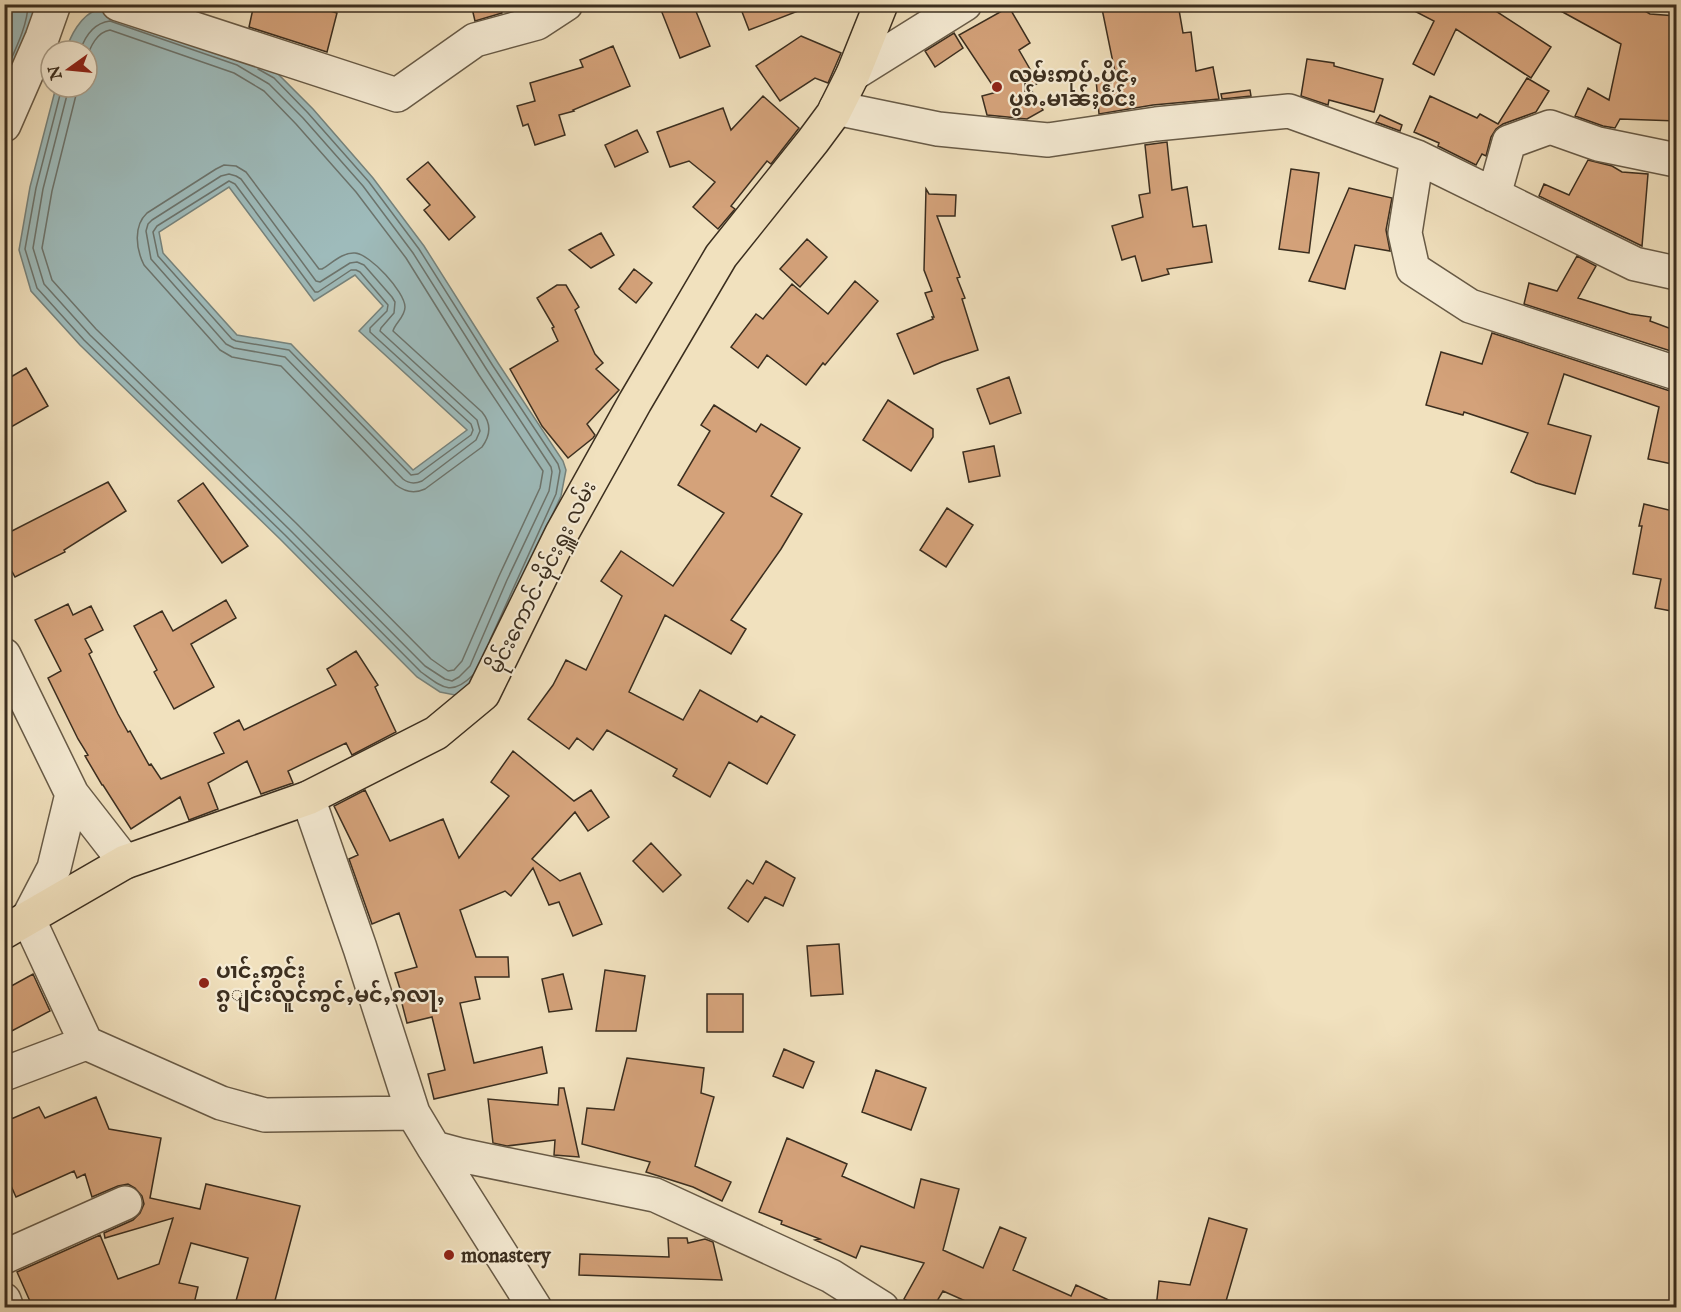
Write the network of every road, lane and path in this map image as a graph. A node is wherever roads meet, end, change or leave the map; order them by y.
1 (54, 4) edge
2 (118, 4) edge
3 (566, 4) edge
4 (881, 4) edge
5 (965, 4) edge
6 (853, 74) junction
7 (836, 108) junction
8 (4, 125) edge
9 (1417, 158) junction
10 (1677, 160) edge
11 (1494, 195) junction
12 (1677, 273) edge
13 (1677, 374) edge
14 (4, 655) edge
15 (72, 794) junction
16 (308, 798) junction
17 (125, 862) junction
18 (16, 925) edge
19 (86, 1043) junction
20 (4, 1074) edge
21 (413, 1113) junction
22 (434, 1148) junction
23 (125, 1203) dead end
24 (4, 1257) edge
25 (4, 1300) edge
26 (8, 1308) edge
27 (534, 1308) edge
28 (882, 1308) edge

1 - 8 street
2 - 3 street
4 - 6 main road, မိုင်းကောင်-မိုင်းရှူး လမ်း
5 - 6 street
6 - 7 main road, မိုင်းကောင်-မိုင်းရှူး လမ်း
7 - 9 street
7 - 16 main road, မိုင်းကောင်-မိုင်းရှူး လမ်း
9 - 11 street
9 - 13 street
10 - 11 street
11 - 12 street
14 - 15 street
15 - 17 street
15 - 18 street
16 - 17 main road, မိုင်းကောင်-မိုင်းရှူး လမ်း
16 - 21 street
17 - 18 main road, မိုင်းကောင်-မိုင်းရှူး လမ်း
18 - 19 street
19 - 20 street
19 - 21 street
21 - 22 street
22 - 27 street
22 - 28 street
23 - 24 street
25 - 26 street

